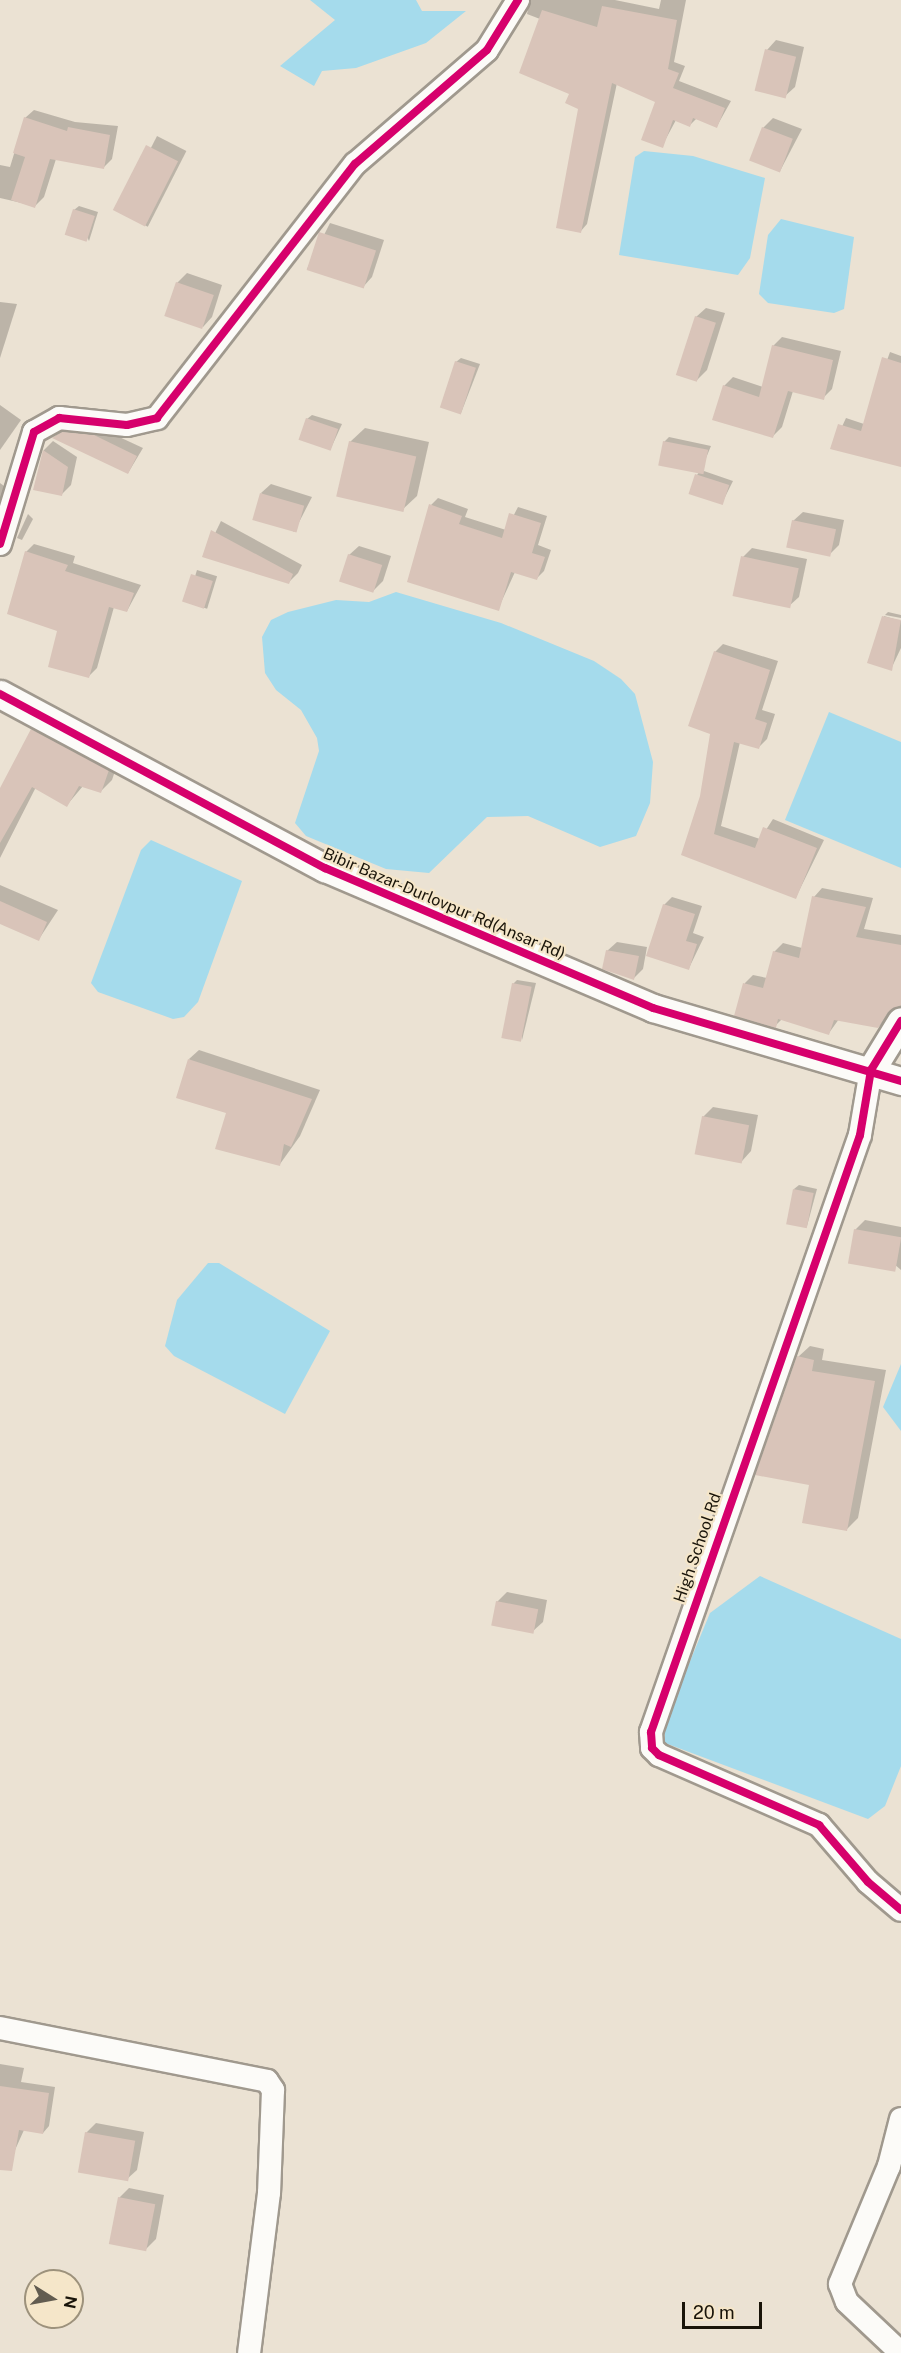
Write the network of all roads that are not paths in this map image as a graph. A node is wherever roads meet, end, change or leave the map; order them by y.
1 (518, 0) edge
2 (0, 544) edge
3 (0, 694) edge
4 (901, 1021) edge
5 (871, 1070) junction
6 (901, 1081) edge
7 (901, 1911) edge
8 (0, 2028) edge
9 (901, 2119) edge
10 (249, 2353) edge
11 (901, 2353) edge

1 - 2 street
3 - 5 street, Bibir Bazar-Durlovpur Rd(Ansar Rd)
4 - 5 street
5 - 6 street, Bibir Bazar-Durlovpur Rd(Ansar Rd)
5 - 7 street, High School Rd
8 - 10 street
9 - 11 street

